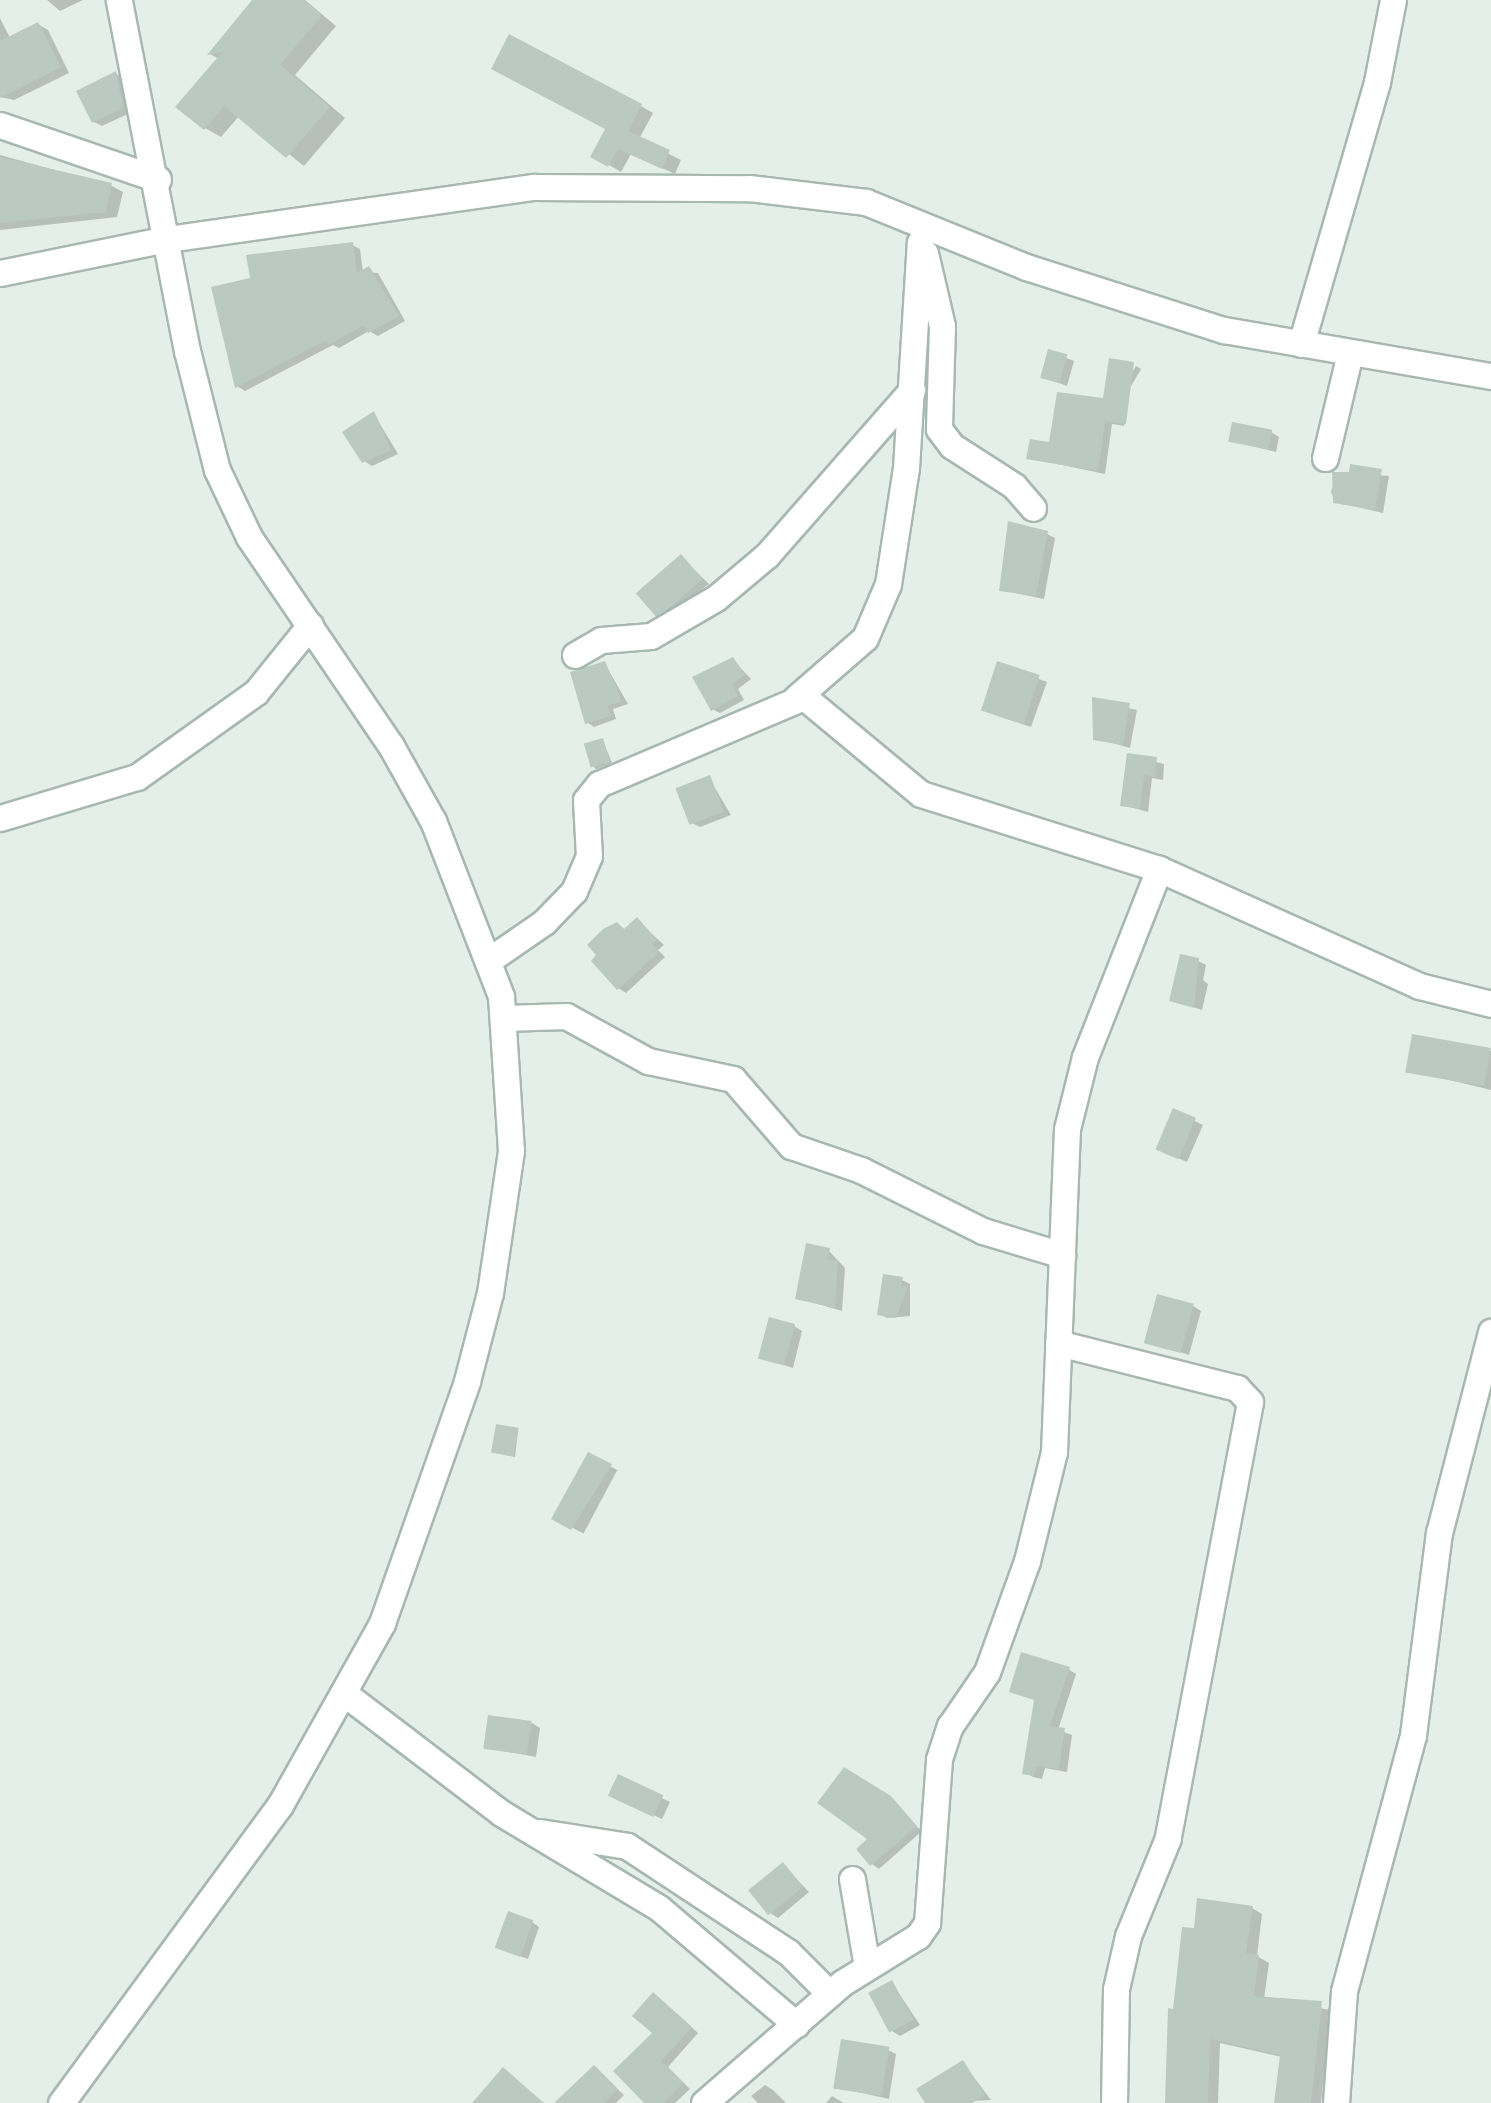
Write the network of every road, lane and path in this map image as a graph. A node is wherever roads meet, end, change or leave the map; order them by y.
1 (120, 0) edge
2 (1393, 0) edge
3 (0, 125) edge
4 (158, 180) junction
5 (909, 217) junction
6 (167, 239) junction
7 (920, 242) junction
8 (0, 273) edge
9 (1302, 344) junction
10 (1350, 354) junction
11 (1491, 376) edge
12 (912, 390) junction
13 (1324, 458) dead end
14 (1033, 508) dead end
15 (310, 625) junction
16 (575, 655) dead end
17 (796, 698) junction
18 (0, 818) edge
19 (1159, 869) junction
20 (489, 960) junction
21 (1491, 1004) edge
22 (504, 1018) junction
23 (1062, 1256) junction
24 (1491, 1332) edge
25 (1058, 1343) junction
26 (345, 1694) junction
27 (535, 1832) junction
28 (852, 1879) dead end
29 (867, 1967) junction
30 (830, 1994) junction
31 (796, 2024) junction
32 (61, 2103) edge
33 (704, 2103) edge
34 (1114, 2103) edge
35 (1336, 2103) edge

1 - 4 street
2 - 9 street
3 - 4 street
4 - 6 street
5 - 6 street
5 - 7 street
5 - 9 street
6 - 8 street
6 - 15 street
7 - 12 street
7 - 14 street
9 - 10 street
10 - 11 street
10 - 13 street
12 - 16 street
12 - 17 street
15 - 18 street
15 - 20 street
17 - 19 street
17 - 20 street
19 - 21 street
19 - 23 street
20 - 22 street
22 - 23 street
22 - 26 street
23 - 25 street
24 - 35 street
25 - 29 street
25 - 34 street
26 - 27 street
26 - 32 street
27 - 30 street
27 - 31 street
28 - 29 street
29 - 30 street
30 - 31 street
31 - 33 street

